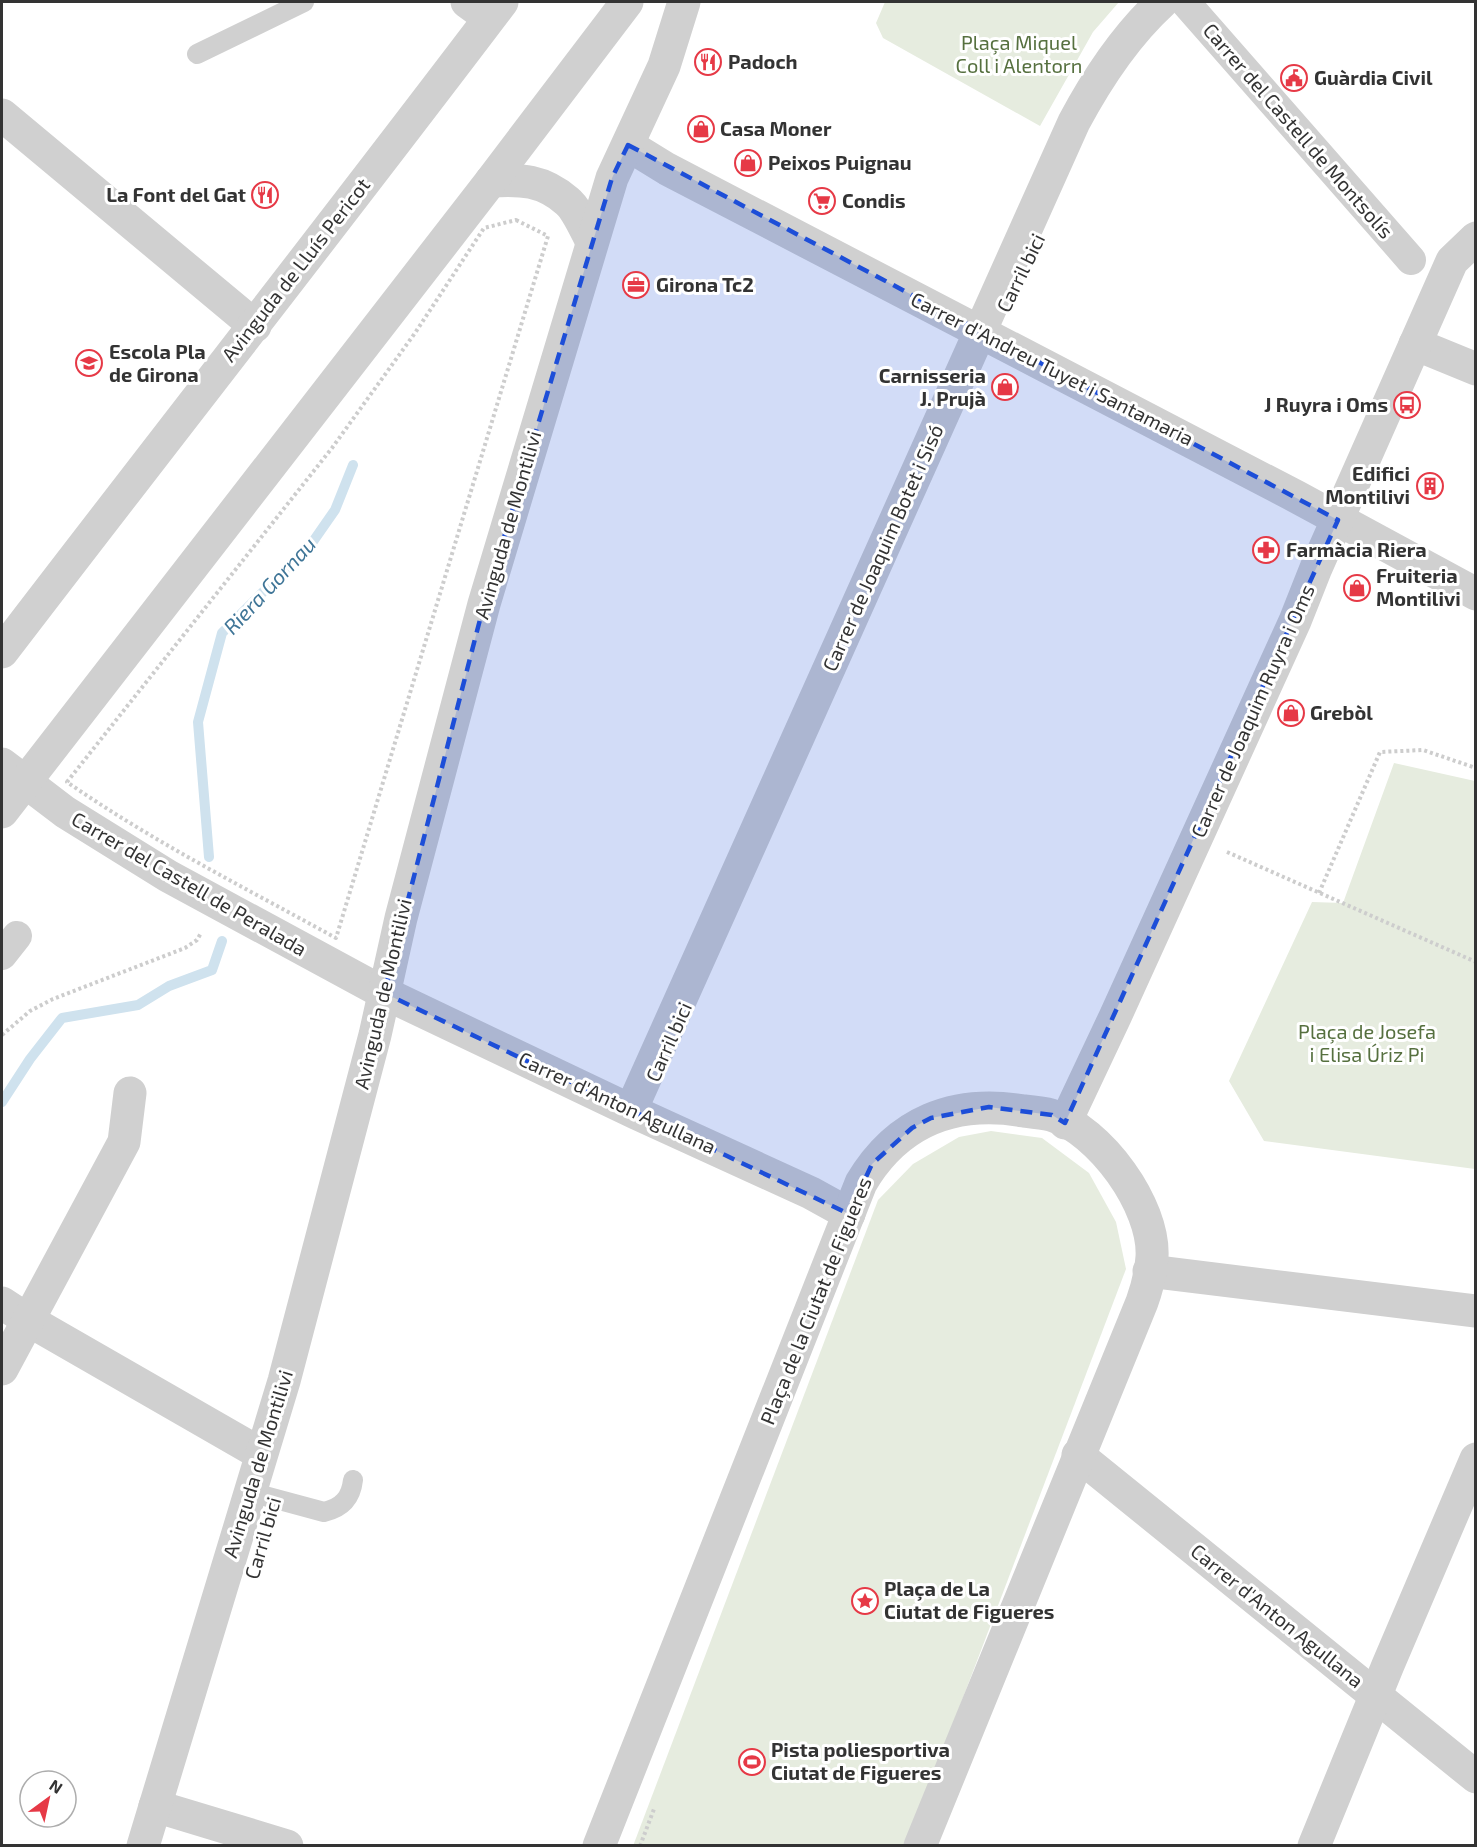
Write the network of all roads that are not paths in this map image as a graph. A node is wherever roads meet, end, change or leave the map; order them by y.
1 (304, 2) edge
2 (627, 2) edge
3 (684, 2) edge
4 (1162, 2) edge
5 (1185, 2) edge
6 (486, 7) edge
7 (197, 54) dead end
8 (2, 115) edge
9 (628, 145) junction
10 (491, 181) junction
11 (1476, 238) edge
12 (592, 242) junction
13 (1411, 260) dead end
14 (255, 326) junction
15 (979, 332) junction
16 (1415, 344) junction
17 (1476, 369) edge
18 (1338, 520) junction
19 (1476, 594) edge
20 (2, 651) edge
21 (13, 773) edge
22 (2, 812) edge
23 (384, 993) junction
24 (130, 1093) dead end
25 (631, 1110) junction
26 (1065, 1123) junction
27 (849, 1214) junction
28 (1149, 1271) junction
29 (15, 1311) edge
30 (1476, 1311) edge
31 (2, 1370) edge
32 (261, 1454) junction
33 (1078, 1455) junction
34 (1476, 1458) edge
35 (353, 1480) dead end
36 (250, 1492) junction
37 (1376, 1696) junction
38 (1476, 1777) edge
39 (155, 1806) junction
40 (143, 1845) edge
41 (287, 1845) edge
42 (599, 1845) edge
43 (920, 1845) edge
44 (1314, 1845) edge

1 - 7 lane
2 - 10 street
3 - 9 street
4 - 15 street, Carrer de Joaquim Botet i Sisó
5 - 13 street, Carrer del Castell de Montsolís
6 - 14 street, Avinguda de Lluís Pericot
8 - 14 street
9 - 12 street, Avinguda de Montilivi
9 - 15 street, Carrer d'Andreu Tuyet i Santamaria
10 - 12 street
10 - 21 street
11 - 16 street, Carrer de Joaquim Ruyra i Oms
12 - 23 street, Avinguda de Montilivi
14 - 20 street, Avinguda de Lluís Pericot
15 - 18 street, Carrer d'Andreu Tuyet i Santamaria
15 - 25 street, Carrer de Joaquim Botet i Sisó
16 - 17 street
16 - 18 street, Carrer de Joaquim Ruyra i Oms
18 - 19 street, Carrer d'Andreu Tuyet i Santamaria
18 - 26 street, Carrer de Joaquim Ruyra i Oms
21 - 22 street
21 - 23 street, Carrer del Castell de Peralada
23 - 25 street, Carrer d'Anton Agullana
23 - 32 street, Avinguda de Montilivi
24 - 29 street
25 - 27 street, Carrer d'Anton Agullana
26 - 27 street, Plaça de la Ciutat de Figueres
26 - 28 street, Plaça de la Ciutat de Figueres
27 - 42 street, Plaça de la Ciutat de Figueres
28 - 30 street
28 - 33 street, Plaça de la Ciutat de Figueres
29 - 31 street
29 - 32 street
32 - 36 street, Avinguda de Montilivi
33 - 37 street, Carrer d'Anton Agullana
33 - 43 street, Plaça de la Ciutat de Figueres
34 - 37 street
35 - 36 lane
36 - 39 street, Avinguda de Montilivi
37 - 38 street, Carrer d'Anton Agullana
37 - 44 street
39 - 40 street, Avinguda de Montilivi
39 - 41 street

